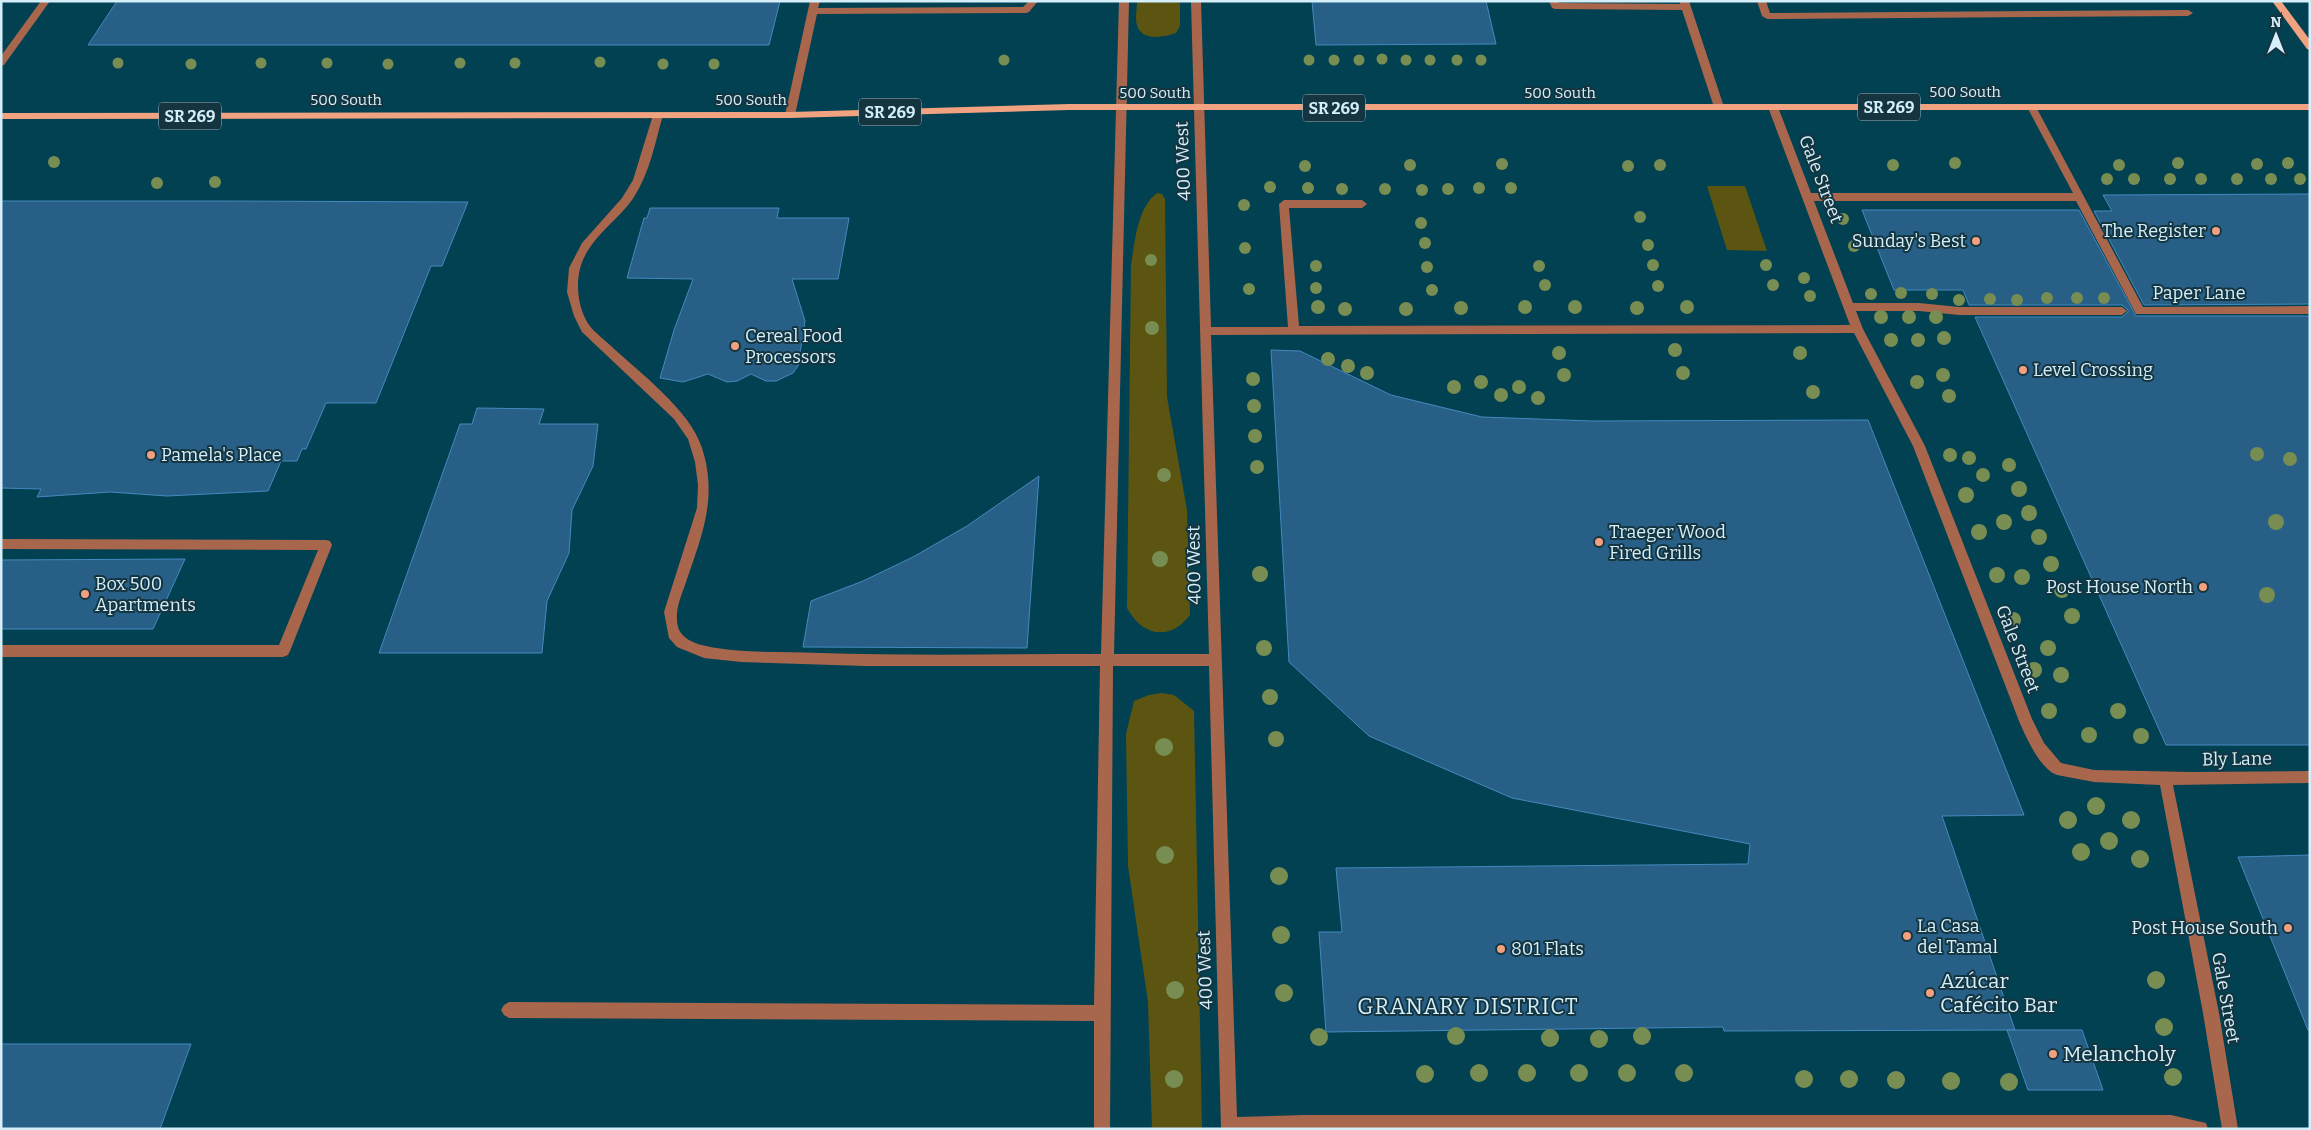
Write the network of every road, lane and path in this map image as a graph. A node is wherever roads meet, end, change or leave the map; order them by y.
1 (46, 1) edge
2 (814, 1) edge
3 (1034, 1) edge
4 (1124, 1) edge
5 (1196, 1) edge
6 (1554, 1) edge
7 (1761, 1) edge
8 (2276, 1) edge
9 (1685, 4) edge
10 (812, 12) junction
11 (2188, 12) dead end
12 (2310, 47) edge
13 (1, 64) edge
14 (1719, 107) junction
15 (1773, 107) junction
16 (2032, 107) junction
17 (2310, 107) edge
18 (1121, 108) junction
19 (1200, 108) junction
20 (658, 115) junction
21 (790, 115) junction
22 (1, 116) edge
23 (1808, 197) junction
24 (2079, 197) junction
25 (1362, 204) dead end
26 (1849, 307) junction
27 (2310, 310) edge
28 (2122, 311) dead end
29 (1857, 329) junction
30 (1294, 330) junction
31 (1207, 331) junction
32 (1, 544) edge
33 (1, 651) edge
34 (1108, 660) junction
35 (1215, 660) junction
36 (2165, 777) junction
37 (2310, 777) edge
38 (509, 1010) dead end
39 (1101, 1013) junction
40 (1229, 1127) edge
41 (1102, 1129) edge
42 (2200, 1129) edge
43 (2230, 1129) edge

1 - 13 street
2 - 10 street
3 - 10 street
4 - 18 street
5 - 19 street, 400 West
6 - 9 street
7 - 11 street
8 - 12 main road
9 - 14 street
10 - 21 street
14 - 15 main road, 500 South / SR 269
14 - 19 main road, 500 South / SR 269
15 - 16 main road, 500 South / SR 269
15 - 23 street, Gale Street
16 - 17 main road, 500 South / SR 269
16 - 24 street, Paper Lane
18 - 19 main road, 500 South / SR 269
18 - 21 main road, 500 South / SR 269
18 - 34 street
19 - 31 street, 400 West
20 - 21 main road, 500 South / SR 269
20 - 22 main road, 500 South / SR 269
20 - 34 street
23 - 24 street
23 - 26 street, Gale Street
24 - 27 street, Paper Lane
25 - 30 street
26 - 28 street
26 - 29 street, Gale Street
29 - 30 street
29 - 36 street, Gale Street
30 - 31 street
31 - 35 street, 400 West
32 - 33 street
34 - 35 street
34 - 39 street
35 - 40 street, 400 West
36 - 37 street, Bly Lane
36 - 43 street, Gale Street
38 - 39 street
39 - 41 street
40 - 42 street

